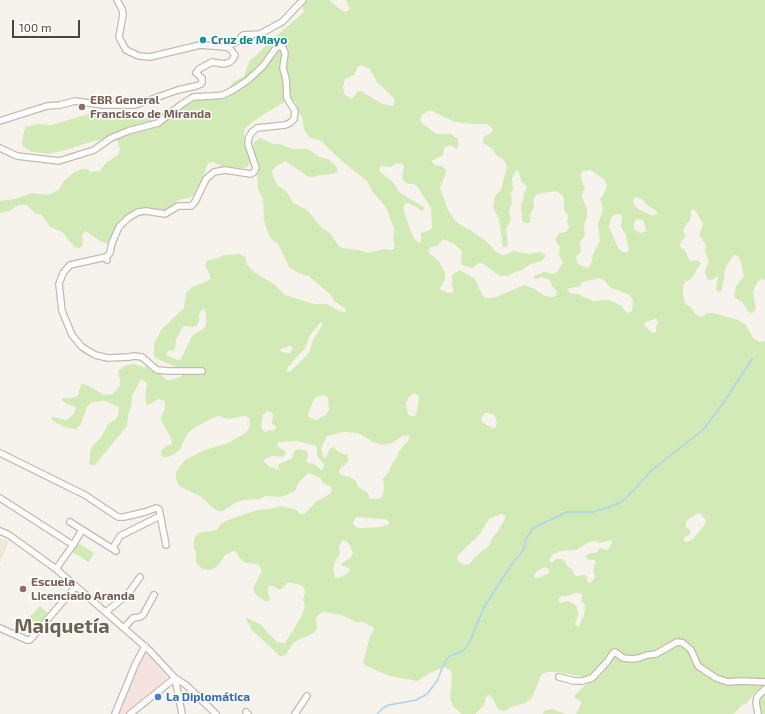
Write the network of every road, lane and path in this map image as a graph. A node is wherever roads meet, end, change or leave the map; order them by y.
1 (117, 0) edge
2 (303, 0) edge
3 (226, 47) junction
4 (0, 121) edge
5 (0, 148) edge
6 (202, 371) dead end
7 (0, 453) edge
8 (0, 498) edge
9 (160, 516) junction
10 (70, 522) dead end
11 (82, 530) junction
12 (0, 532) edge
13 (73, 545) junction
14 (166, 545) dead end
15 (56, 569) junction
16 (140, 577) dead end
17 (76, 586) junction
18 (154, 595) dead end
19 (106, 612) junction
20 (0, 628) edge
21 (124, 628) junction
22 (145, 646) junction
23 (559, 677) dead end
24 (175, 678) junction
25 (765, 682) edge
26 (765, 689) edge
27 (307, 696) dead end
28 (115, 714) edge
29 (130, 714) edge
30 (182, 714) edge
31 (216, 714) edge
32 (295, 714) edge
33 (758, 714) edge

1 - 3 street
2 - 3 street
3 - 4 street
5 - 6 street
7 - 9 street
8 - 13 street
9 - 11 street
9 - 14 street
10 - 11 street
11 - 13 street
12 - 15 street
13 - 15 street
15 - 17 street
16 - 19 street
17 - 19 street
17 - 20 street
18 - 21 street
19 - 21 street
21 - 22 street
22 - 24 street
22 - 28 street
23 - 25 street
24 - 29 street
24 - 30 street
24 - 31 street
26 - 33 street
27 - 32 street

